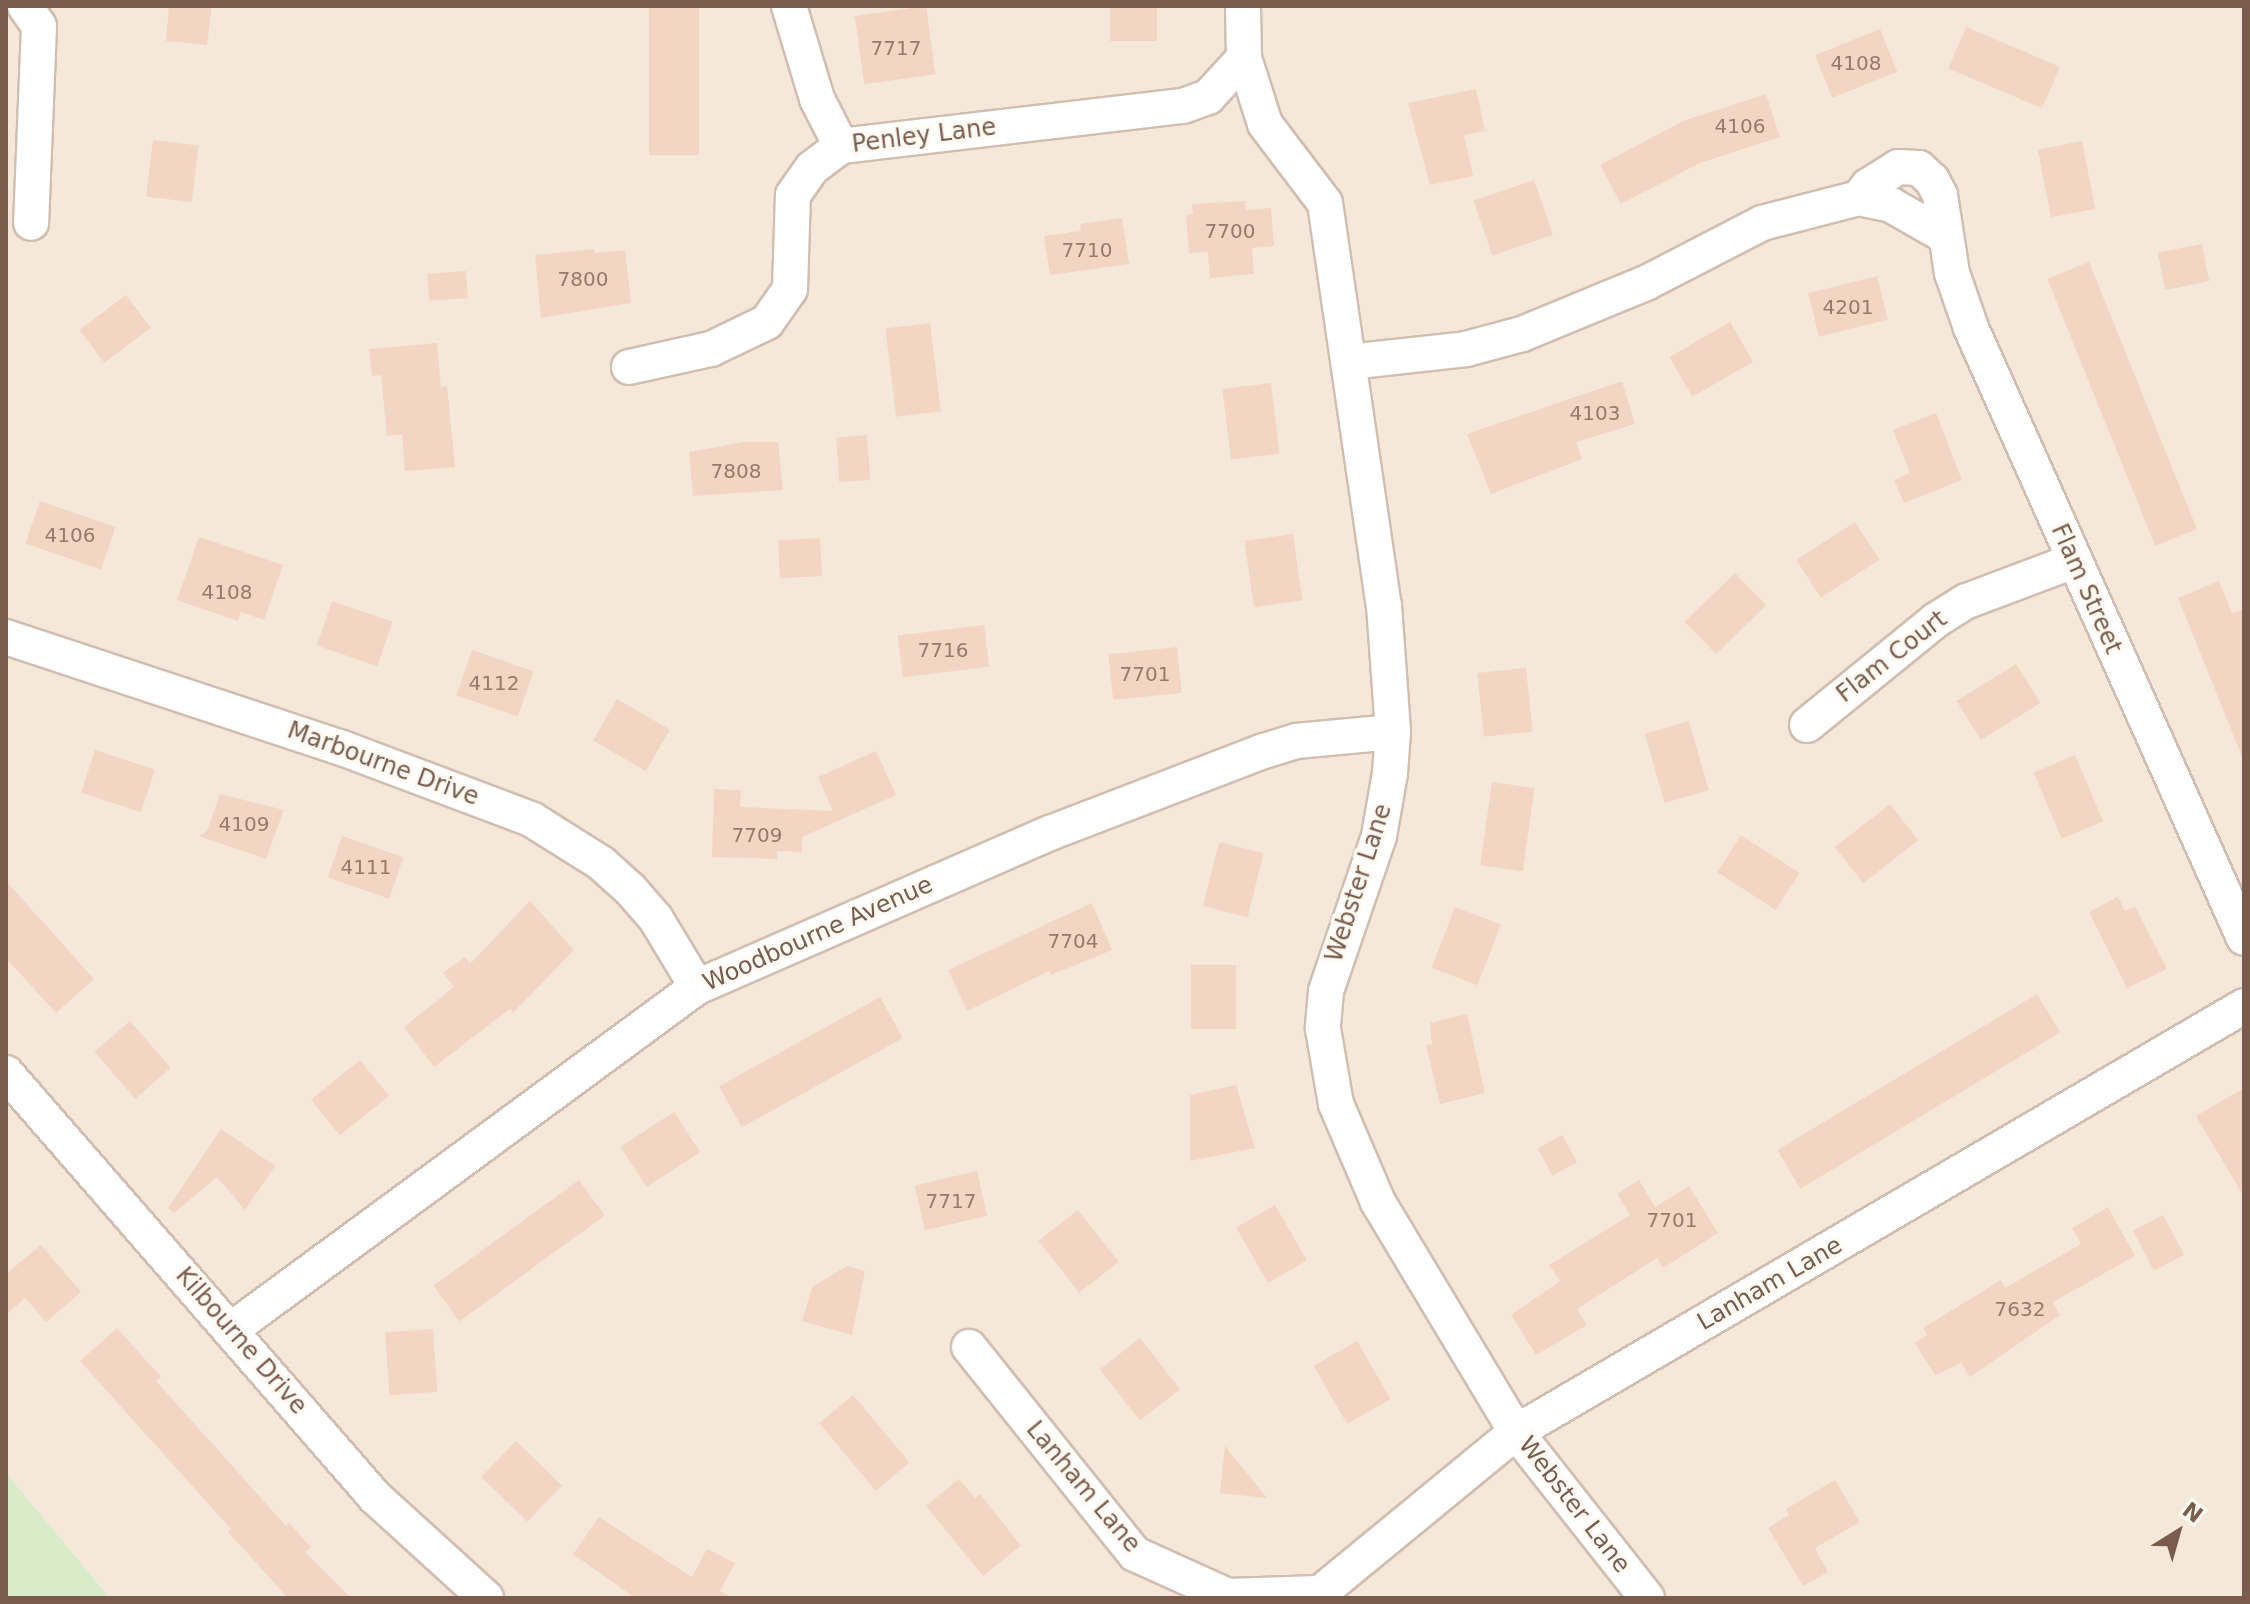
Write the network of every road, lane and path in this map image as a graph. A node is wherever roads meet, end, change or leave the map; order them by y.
1 (789, 6) edge
2 (1243, 6) edge
3 (40, 13) edge
4 (1244, 58) junction
5 (841, 146) junction
6 (1859, 198) junction
7 (31, 223) dead end
8 (1942, 234) junction
9 (1349, 362) junction
10 (629, 367) dead end
11 (2071, 562) junction
12 (6, 637) edge
13 (1807, 725) dead end
14 (1393, 732) junction
15 (2244, 938) edge
16 (697, 987) junction
17 (2244, 1006) edge
18 (6, 1073) edge
19 (232, 1329) junction
20 (969, 1347) dead end
21 (1516, 1432) junction
22 (1317, 1596) edge
23 (486, 1598) edge
24 (1647, 1598) edge

1 - 5 street
2 - 4 street, Webster Lane
3 - 7 street
4 - 5 street, Penley Lane
4 - 9 street, Webster Lane
5 - 10 street, Penley Lane
6 - 8 street, Flam Street
6 - 8 street, Flam Street
6 - 9 street, Flam Street
8 - 11 street, Flam Street
9 - 14 street, Webster Lane
11 - 13 street, Flam Court
11 - 15 street, Flam Street
12 - 16 street, Marbourne Drive
14 - 16 street, Woodbourne Avenue
14 - 21 street, Webster Lane
16 - 19 street, Woodbourne Avenue
17 - 21 street, Lanham Lane
18 - 19 street, Kilbourne Drive
19 - 23 street, Kilbourne Drive
20 - 22 street, Lanham Lane
21 - 22 street, Lanham Lane
21 - 24 street, Webster Lane

